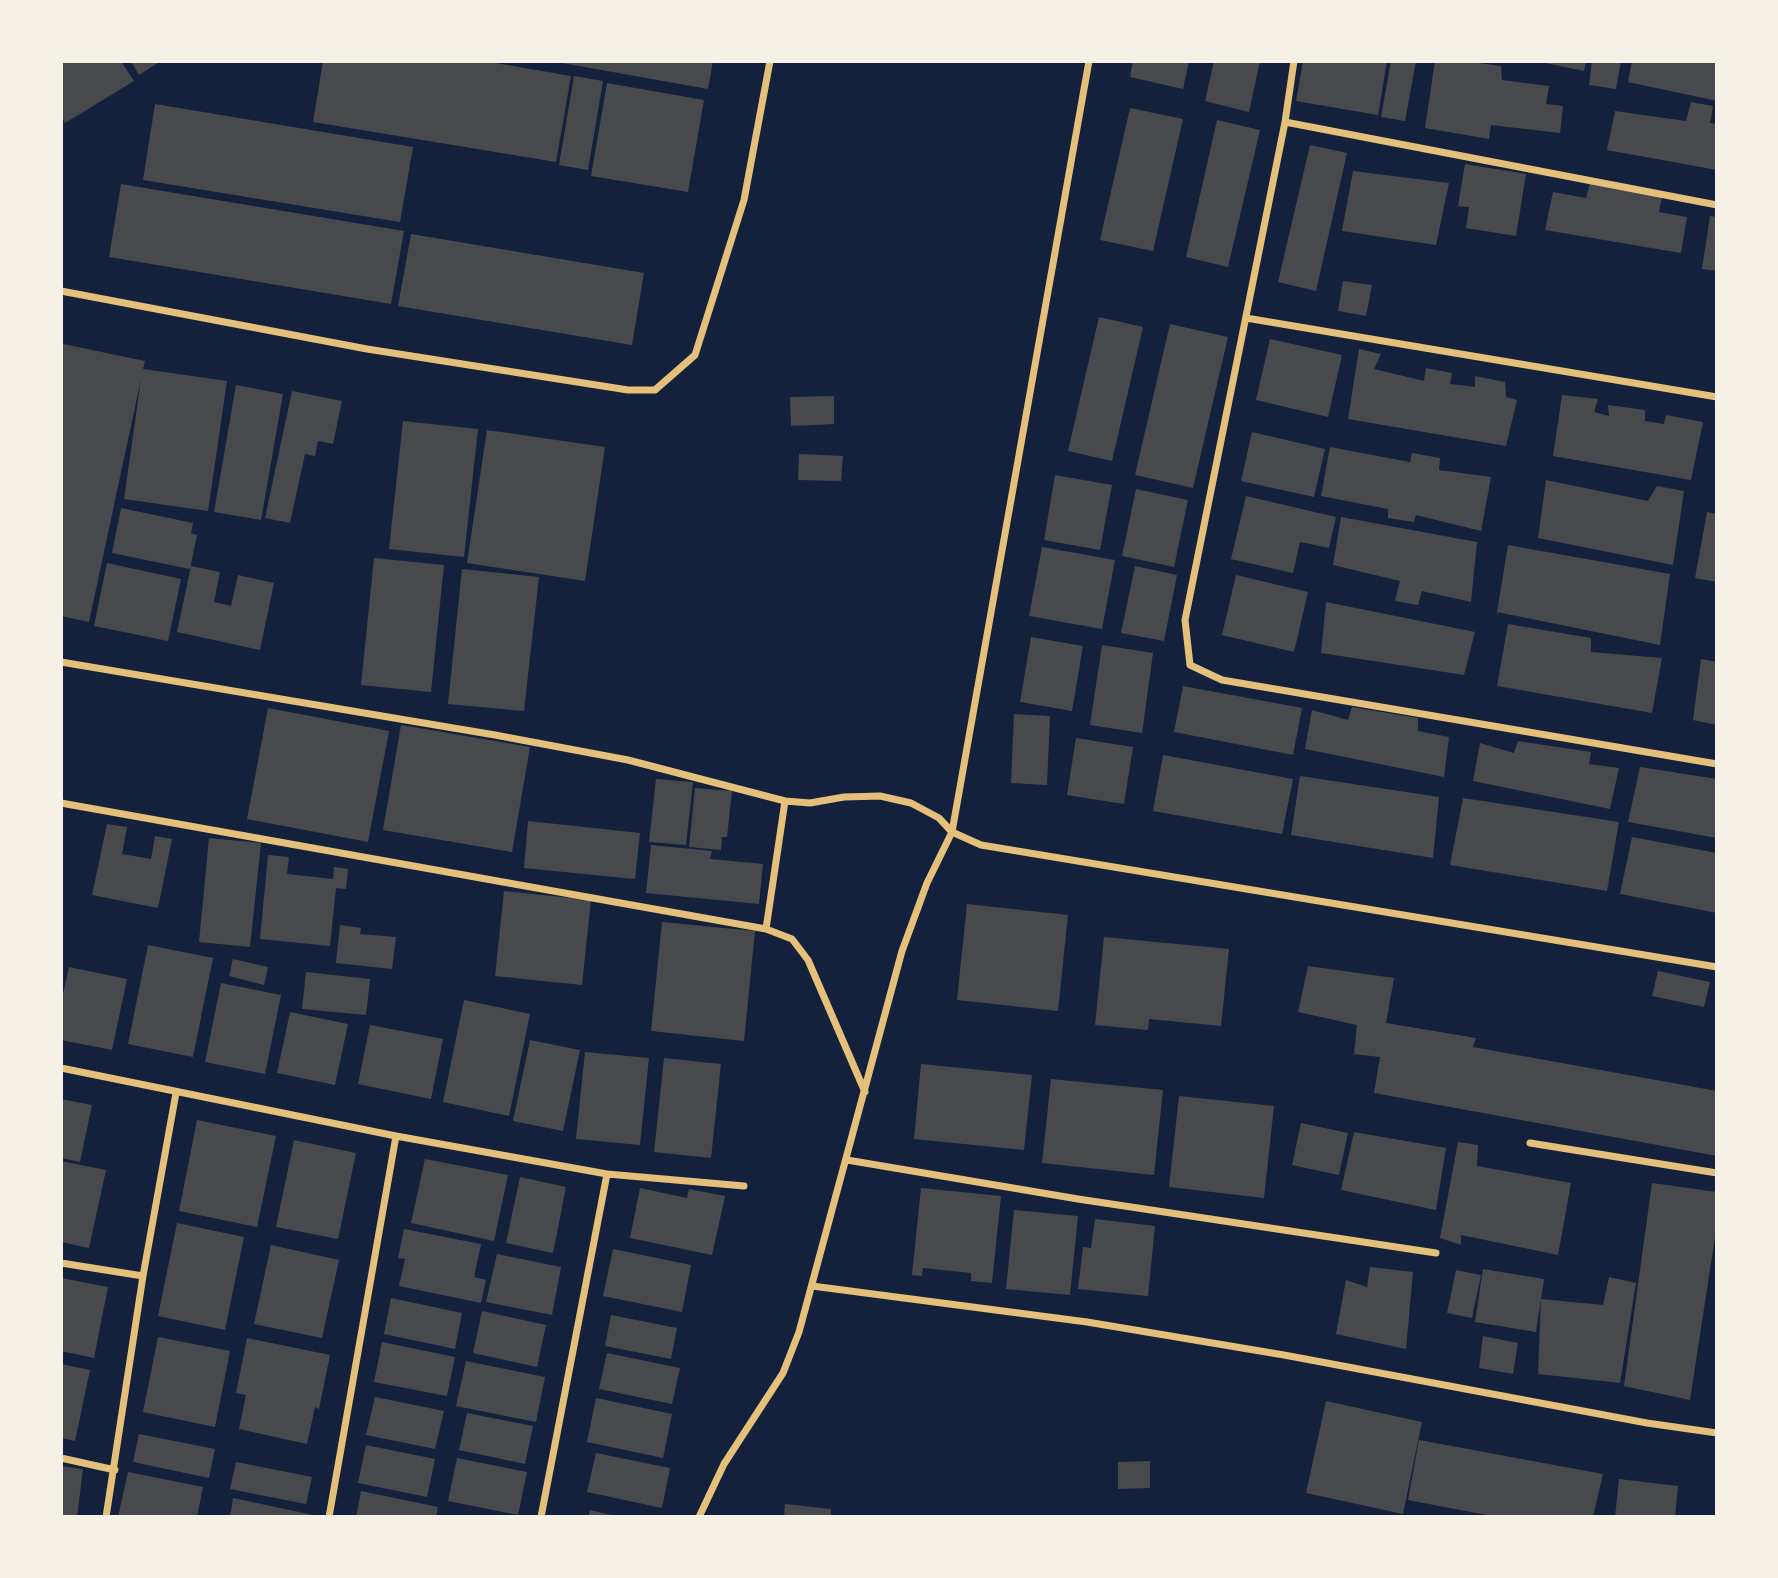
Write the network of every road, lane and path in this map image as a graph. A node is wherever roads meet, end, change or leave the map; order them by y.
1 (770, 61) edge
2 (1089, 61) edge
3 (1294, 61) edge
4 (1285, 122) junction
5 (1717, 205) edge
6 (61, 291) edge
7 (1246, 318) junction
8 (1717, 397) edge
9 (61, 662) edge
10 (1717, 764) edge
11 (785, 801) junction
12 (61, 803) edge
13 (952, 832) junction
14 (766, 929) junction
15 (1717, 967) edge
16 (61, 1068) edge
17 (176, 1093) junction
18 (865, 1093) junction
19 (396, 1136) junction
20 (1530, 1143) dead end
21 (847, 1160) junction
22 (1717, 1173) edge
23 (607, 1174) junction
24 (744, 1186) dead end
25 (1436, 1253) dead end
26 (61, 1263) edge
27 (143, 1276) junction
28 (812, 1286) junction
29 (1717, 1433) edge
30 (61, 1458) edge
31 (115, 1470) junction
32 (106, 1517) edge
33 (329, 1517) edge
34 (541, 1517) edge
35 (699, 1517) edge

1 - 6 street
2 - 13 street
3 - 4 street
4 - 5 street
4 - 7 street
7 - 8 street
7 - 10 street
9 - 11 street
11 - 13 street
11 - 14 street
12 - 14 street
13 - 15 street
13 - 18 street
14 - 18 street
16 - 17 street
17 - 19 street
17 - 27 street
18 - 21 street
19 - 23 street
19 - 33 street
20 - 22 street
21 - 25 street
21 - 28 street
23 - 24 street
23 - 34 street
26 - 27 street
27 - 31 street
28 - 29 street
28 - 35 street
30 - 31 street
31 - 32 street

